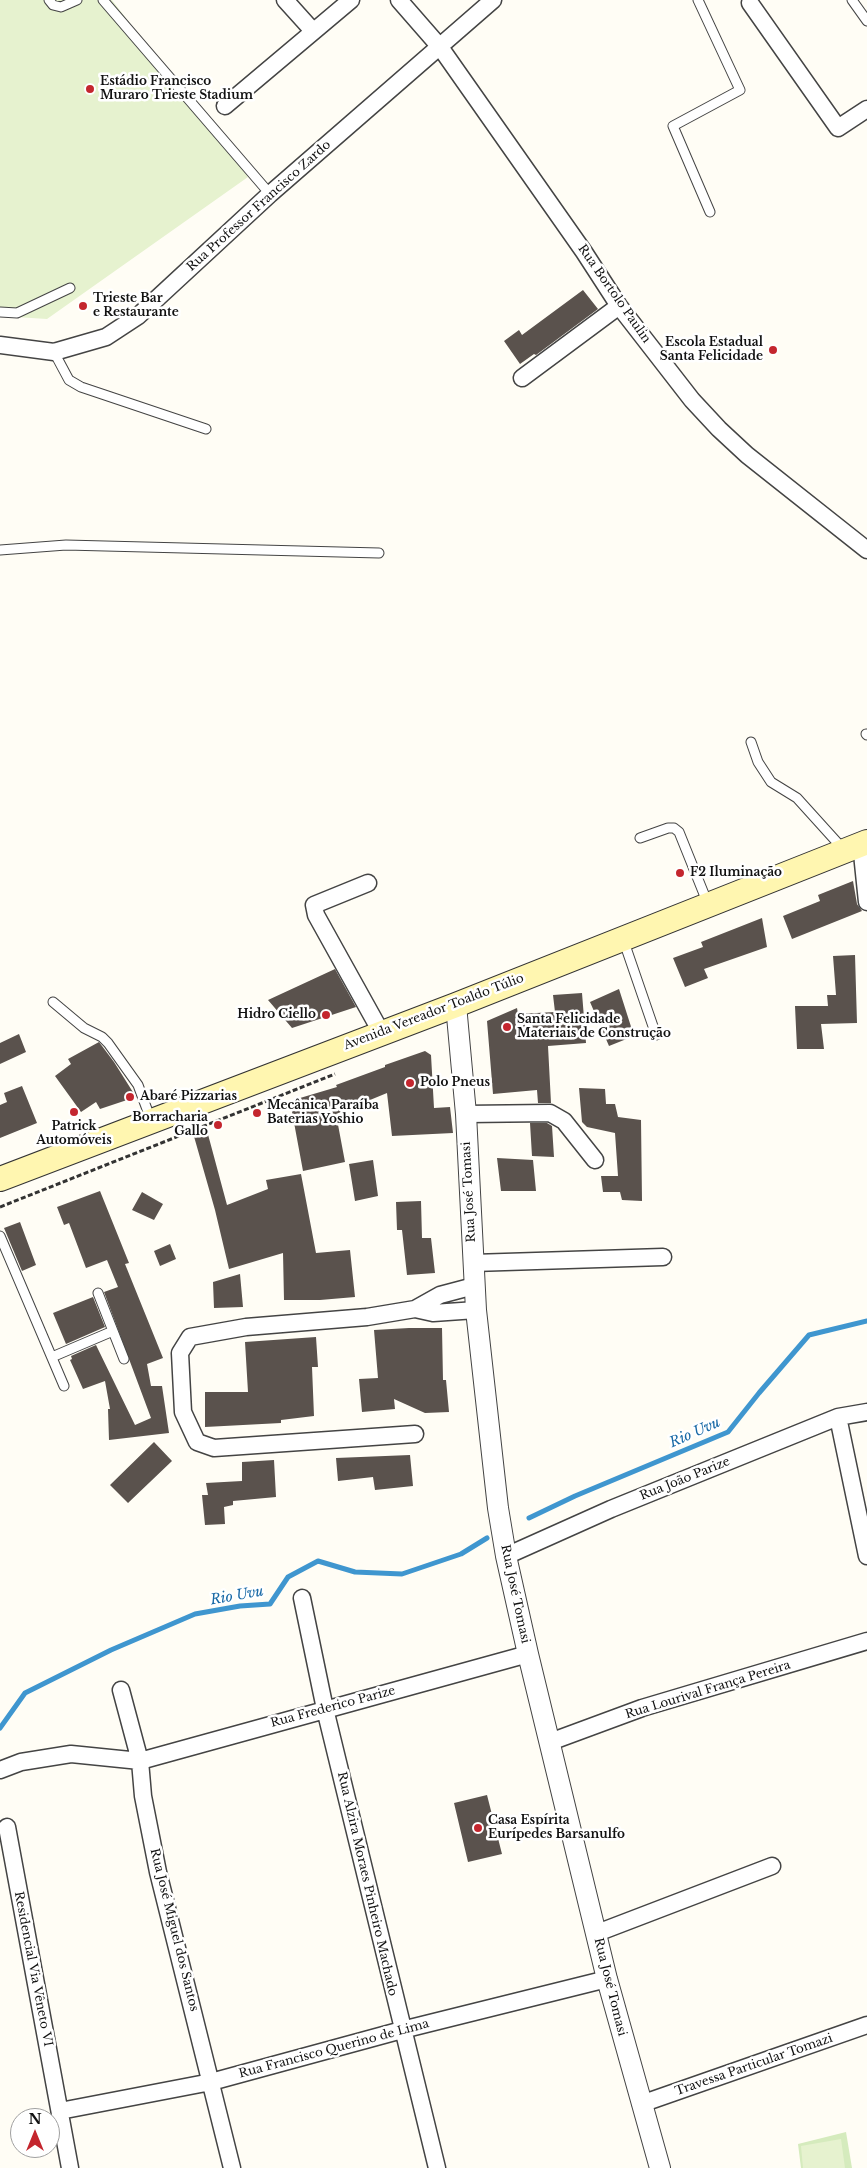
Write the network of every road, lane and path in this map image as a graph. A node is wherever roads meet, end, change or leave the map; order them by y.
1 (50, 0) edge
2 (78, 0) edge
3 (104, 0) edge
4 (285, 0) edge
5 (351, 0) edge
6 (399, 0) edge
7 (493, 0) edge
8 (698, 0) edge
9 (852, 0) edge
10 (750, 3) dead end
11 (867, 21) edge
12 (314, 31) junction
13 (440, 47) junction
14 (226, 106) dead end
15 (867, 109) edge
16 (270, 194) junction
17 (710, 212) dead end
18 (70, 288) dead end
19 (619, 306) junction
20 (0, 312) edge
21 (0, 346) edge
22 (54, 352) junction
23 (522, 378) dead end
24 (206, 429) dead end
25 (0, 550) edge
26 (867, 550) edge
27 (379, 554) dead end
28 (751, 742) dead end
29 (640, 838) dead end
30 (858, 845) edge
31 (368, 883) dead end
32 (867, 902) edge
33 (708, 904) junction
34 (623, 938) junction
35 (53, 1002) dead end
36 (456, 1005) junction
37 (381, 1032) junction
38 (656, 1035) dead end
39 (339, 1073) dead end
40 (466, 1114) junction
41 (151, 1120) junction
42 (595, 1160) dead end
43 (0, 1179) edge
44 (0, 1207) edge
45 (0, 1236) edge
46 (663, 1257) dead end
47 (472, 1263) junction
48 (474, 1286) junction
49 (98, 1293) dead end
50 (415, 1309) junction
51 (476, 1310) junction
52 (113, 1331) junction
53 (52, 1357) junction
54 (124, 1359) dead end
55 (64, 1386) dead end
56 (867, 1412) edge
57 (838, 1417) junction
58 (415, 1434) dead end
59 (506, 1556) junction
60 (867, 1556) edge
61 (302, 1598) dead end
62 (867, 1641) edge
63 (528, 1654) junction
64 (121, 1690) dead end
65 (326, 1709) junction
66 (550, 1742) junction
67 (140, 1761) junction
68 (0, 1770) edge
69 (7, 1827) dead end
70 (772, 1866) dead end
71 (597, 1933) junction
72 (607, 1979) junction
73 (867, 2025) edge
74 (402, 2030) junction
75 (211, 2082) junction
76 (641, 2104) junction
77 (59, 2108) edge
78 (60, 2111) joint
79 (70, 2168) edge
80 (232, 2168) edge
81 (437, 2168) edge
82 (660, 2168) edge

1 - 2 lane
3 - 16 lane
4 - 12 street
5 - 12 street
6 - 13 street, Rua Bortolo Paulin
7 - 13 street, Rua Professor Francisco Zardo
8 - 17 lane
9 - 11 lane
10 - 15 street
12 - 14 street
13 - 16 street, Rua Professor Francisco Zardo
13 - 19 street, Rua Bortolo Paulin
16 - 22 street, Rua Professor Francisco Zardo
18 - 20 lane
19 - 23 street
19 - 26 street, Rua Bortolo Paulin
21 - 22 street, Rua Professor Francisco Zardo
22 - 24 lane
25 - 27 lane
28 - 30 lane
29 - 33 lane
30 - 32 street
30 - 33 main road, Avenida Vereador Toaldo Túlio
31 - 37 street
33 - 34 main road, Avenida Vereador Toaldo Túlio
34 - 36 main road, Avenida Vereador Toaldo Túlio
34 - 38 lane
35 - 41 lane
36 - 37 main road, Avenida Vereador Toaldo Túlio
36 - 40 street, Rua José Tomasi
37 - 41 main road, Avenida Vereador Toaldo Túlio
39 - 44 path
40 - 42 street
40 - 47 street, Rua José Tomasi
41 - 43 main road, Avenida Vereador Toaldo Túlio
45 - 53 lane
46 - 47 street
47 - 48 street, Rua José Tomasi
48 - 50 street
48 - 51 street, Rua José Tomasi
49 - 52 lane
50 - 51 street
50 - 58 street
51 - 59 street, Rua José Tomasi
52 - 53 lane
52 - 54 lane
53 - 55 lane
56 - 57 street, Rua João Parize
57 - 59 street, Rua João Parize
57 - 60 street
59 - 63 street, Rua José Tomasi
61 - 65 street, Rua Alzira Moraes Pinheiro Machado
62 - 66 street, Rua Lourival França Pereira
63 - 65 street, Rua Frederico Parize
63 - 66 street, Rua José Tomasi
64 - 67 street, Rua José Miguel dos Santos
65 - 67 street, Rua Frederico Parize
65 - 74 street, Rua Alzira Moraes Pinheiro Machado
66 - 71 street, Rua José Tomasi
67 - 68 street
67 - 75 street, Rua José Miguel dos Santos
69 - 77 street, Residencial Via Vêneto VI
70 - 71 street
71 - 72 street, Rua José Tomasi
72 - 74 street, Rua Francisco Querino de Lima
72 - 76 street, Rua José Tomasi
73 - 76 street, Travessa Particular Tomazi
74 - 75 street, Rua Francisco Querino de Lima
74 - 81 street, Rua Alzira Moraes Pinheiro Machado
75 - 78 street, Rua Francisco Querino de Lima
75 - 80 street, Rua José Miguel dos Santos
76 - 82 street, Rua José Tomasi
78 - 79 street, Residencial Via Vêneto VI

